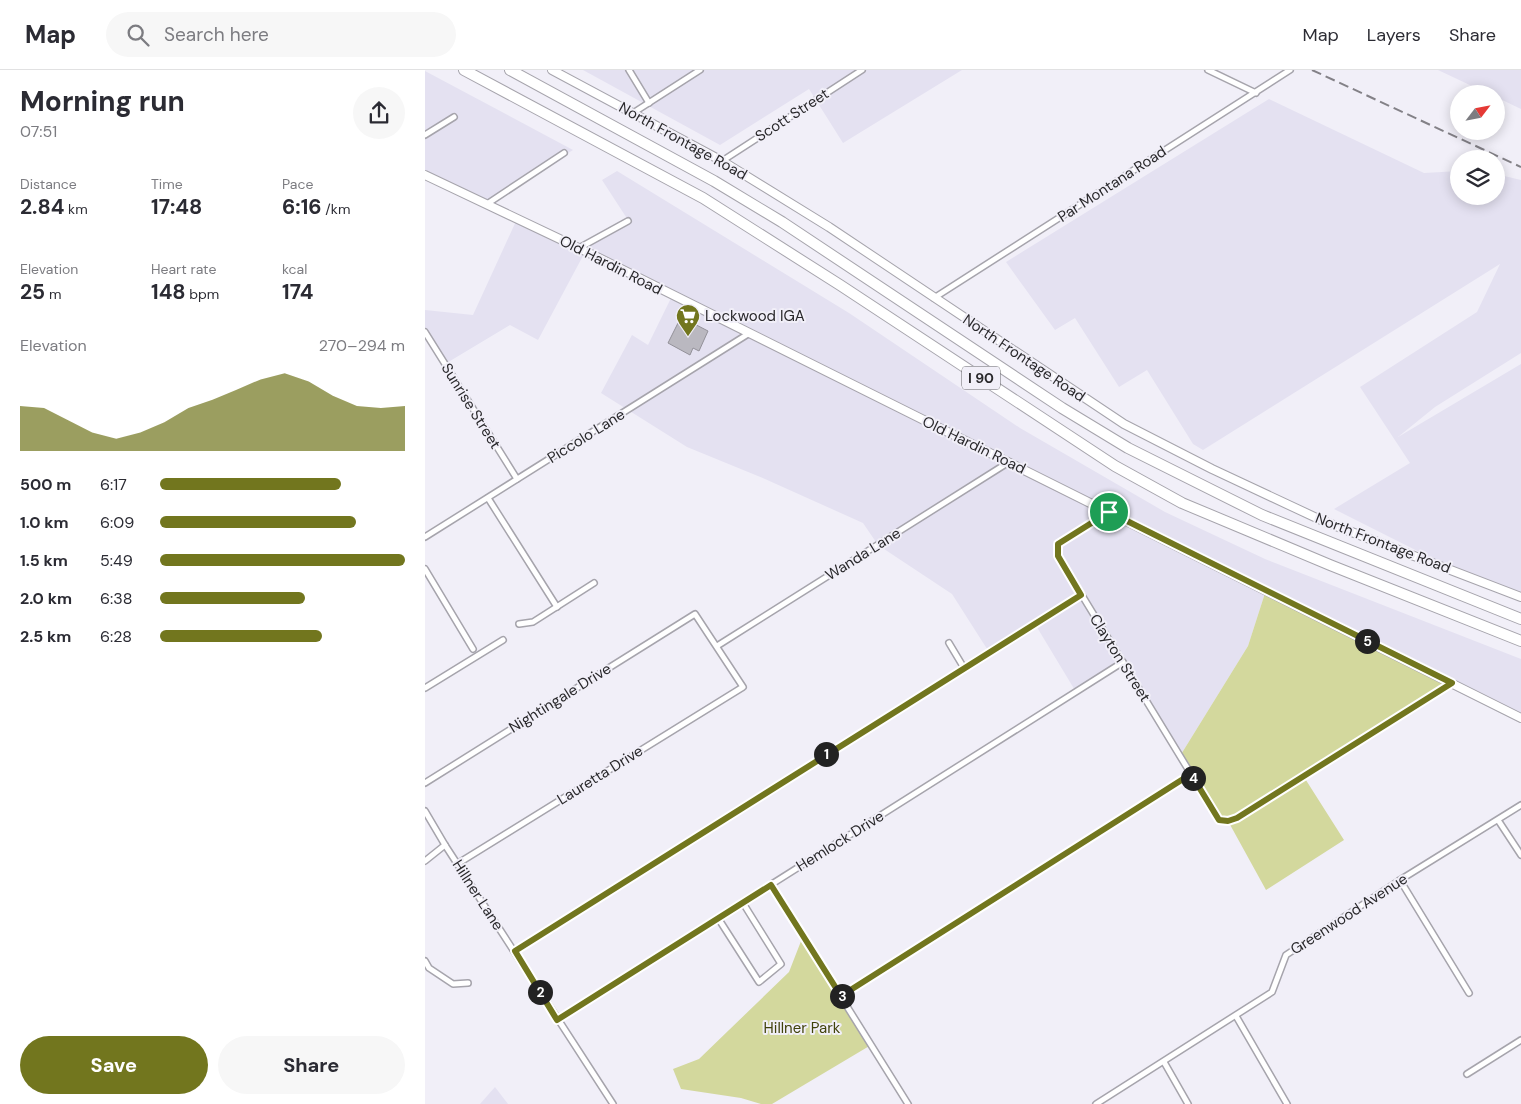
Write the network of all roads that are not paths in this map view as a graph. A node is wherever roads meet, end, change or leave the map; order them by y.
1 (464, 70) edge
2 (510, 70) edge
3 (552, 70) edge
4 (629, 70) edge
5 (700, 70) edge
6 (862, 70) edge
7 (1208, 70) edge
8 (1290, 70) edge
9 (1256, 92) junction
10 (649, 103) junction
11 (633, 113) junction
12 (455, 116) dead end
13 (425, 135) edge
14 (564, 152) dead end
15 (722, 161) junction
16 (425, 175) edge
17 (487, 204) junction
18 (628, 221) dead end
19 (579, 248) junction
20 (934, 298) junction
21 (425, 332) edge
22 (748, 334) junction
23 (1009, 462) junction
24 (517, 479) junction
25 (488, 498) junction
26 (1109, 512) junction
27 (425, 537) edge
28 (425, 569) edge
29 (594, 583) dead end
30 (1081, 595) junction
31 (1521, 597) edge
32 (557, 607) junction
33 (1521, 619) edge
34 (519, 624) dead end
35 (503, 640) dead end
36 (1521, 641) edge
37 (949, 642) dead end
38 (717, 646) junction
39 (473, 649) dead end
40 (1123, 662) junction
41 (964, 668) junction
42 (1452, 683) junction
43 (425, 688) edge
44 (1521, 718) edge
45 (1191, 774) junction
46 (425, 783) edge
47 (1521, 805) edge
48 (425, 811) edge
49 (1498, 820) junction
50 (445, 845) junction
51 (1521, 855) edge
52 (425, 861) edge
53 (457, 864) junction
54 (1400, 880) junction
55 (771, 885) junction
56 (743, 903) junction
57 (718, 918) junction
58 (515, 951) junction
59 (425, 961) edge
60 (468, 982) dead end
61 (1469, 993) dead end
62 (841, 996) junction
63 (1236, 1016) junction
64 (557, 1020) junction
65 (1521, 1040) edge
66 (1164, 1062) junction
67 (1467, 1074) dead end
68 (613, 1104) edge
69 (908, 1104) edge
70 (1096, 1104) edge
71 (1188, 1104) edge
72 (1287, 1104) edge

1 - 36 highway, I 90
2 - 33 highway, I 90
3 - 11 main road, North Frontage Road
4 - 10 street
5 - 10 street
6 - 15 street, Scott Street
7 - 9 street
8 - 9 street, Par Montana Road
9 - 20 street, Par Montana Road
10 - 11 street
11 - 15 main road, North Frontage Road
12 - 13 street
14 - 17 street
15 - 20 main road, North Frontage Road
16 - 17 main road, Old Hardin Road
17 - 19 main road, Old Hardin Road
18 - 19 street
19 - 22 main road, Old Hardin Road
20 - 31 main road, North Frontage Road
21 - 24 street, Sunrise Street
22 - 23 main road, Old Hardin Road
22 - 24 street, Piccolo Lane
23 - 26 main road, Old Hardin Road
23 - 38 street, Wanda Lane
24 - 25 street, Piccolo Lane
25 - 27 street, Piccolo Lane
25 - 32 street
26 - 30 street, Clayton Street
26 - 42 main road, Old Hardin Road
28 - 39 street
29 - 32 street
30 - 40 street, Clayton Street
30 - 41 street
32 - 34 street
35 - 43 street
37 - 41 street
38 - 46 street, Nightingale Drive
38 - 53 street, Lauretta Drive
40 - 45 street, Clayton Street
40 - 55 street, Hemlock Drive
41 - 58 street
42 - 44 main road, Old Hardin Road
42 - 45 street, Clayton Street
45 - 62 street
47 - 49 street, Greenwood Avenue
48 - 50 street, Hillner Lane
49 - 51 street
49 - 54 street, Greenwood Avenue
50 - 52 street
50 - 53 street, Hillner Lane
53 - 58 street, Hillner Lane
54 - 61 street
54 - 63 street, Greenwood Avenue
55 - 56 street, Hemlock Drive
55 - 62 street
56 - 57 street, Hemlock Drive
56 - 57 street
57 - 64 street, Hemlock Drive
58 - 64 street, Hillner Lane
59 - 60 street
62 - 69 street
63 - 66 street, Greenwood Avenue
63 - 72 street
64 - 68 street, Hillner Lane
65 - 67 street
66 - 70 street, Greenwood Avenue
66 - 71 street

